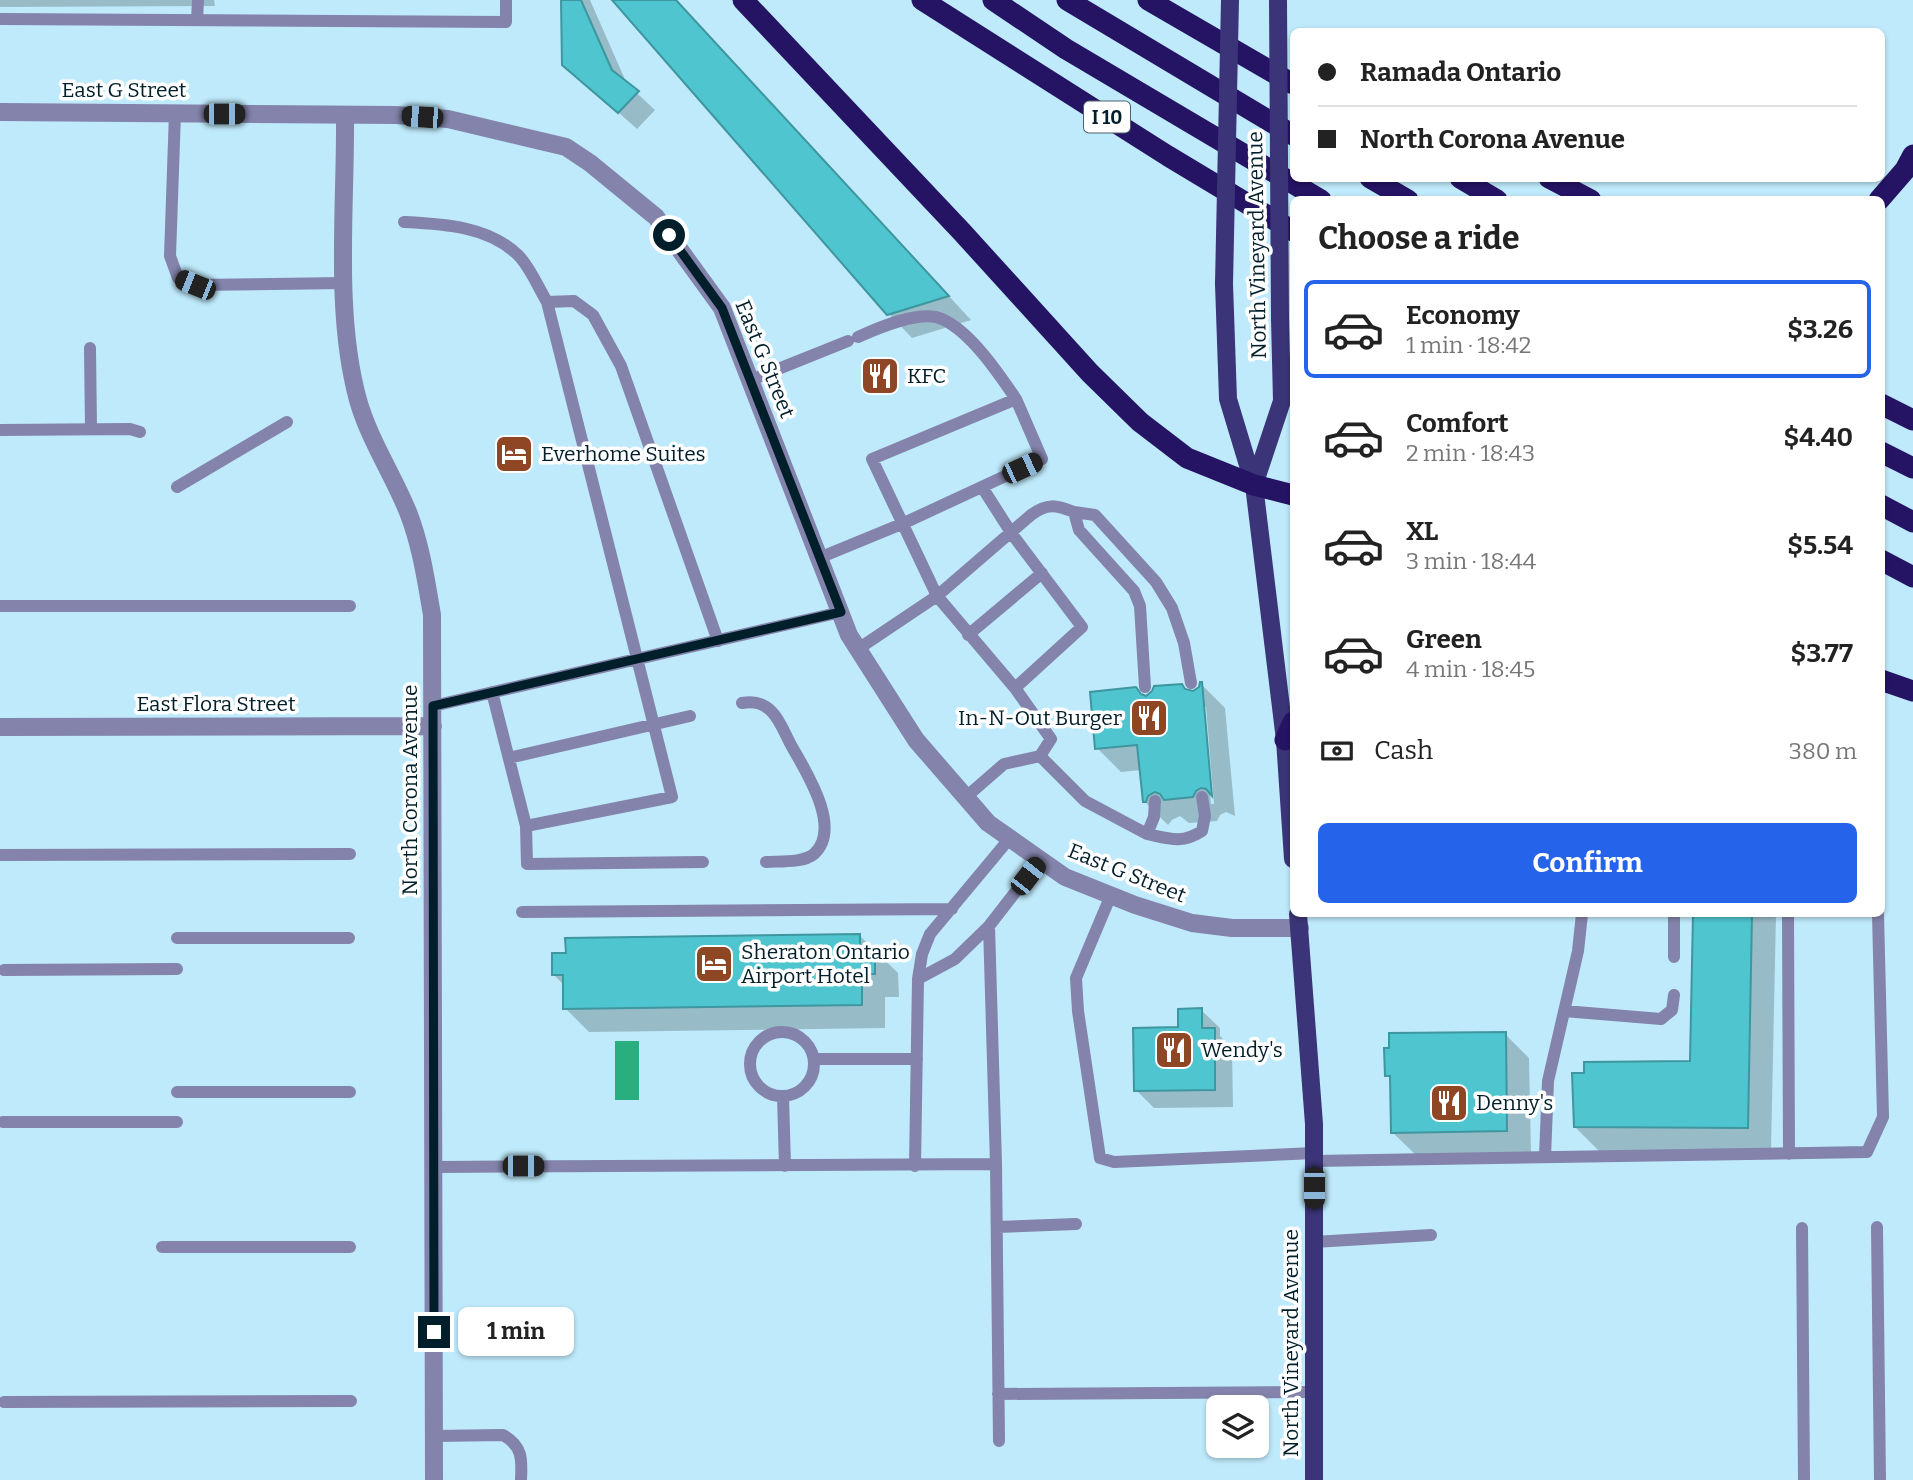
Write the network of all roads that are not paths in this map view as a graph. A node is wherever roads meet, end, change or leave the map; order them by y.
1 (198, 0) edge
2 (506, 0) edge
3 (743, 0) edge
4 (922, 0) edge
5 (992, 0) edge
6 (1067, 0) edge
7 (1147, 0) edge
8 (1230, 0) edge
9 (1278, 0) edge
10 (0, 19) edge
11 (197, 20) junction
12 (1190, 26) junction
13 (1290, 68) edge
14 (1290, 82) edge
15 (0, 112) edge
16 (175, 113) junction
17 (345, 115) junction
18 (1290, 133) edge
19 (1913, 155) edge
20 (1290, 182) edge
21 (1291, 182) edge
22 (1377, 182) edge
23 (1467, 182) edge
24 (1557, 182) edge
25 (1314, 196) edge
26 (1401, 196) edge
27 (1490, 196) edge
28 (1583, 196) edge
29 (1882, 196) edge
30 (404, 222) dead end
31 (1290, 229) edge
32 (345, 283) junction
33 (547, 302) junction
34 (90, 348) dead end
35 (751, 380) junction
36 (1016, 399) junction
37 (1885, 406) edge
38 (1913, 420) edge
39 (287, 422) dead end
40 (91, 429) junction
41 (0, 430) edge
42 (140, 432) dead end
43 (1885, 454) edge
44 (1913, 468) edge
45 (1254, 485) junction
46 (177, 487) dead end
47 (982, 487) junction
48 (1290, 494) edge
49 (1885, 507) edge
50 (1074, 512) junction
51 (1913, 522) edge
52 (904, 523) junction
53 (1012, 534) junction
54 (819, 558) junction
55 (1885, 562) edge
56 (1042, 573) junction
57 (1913, 577) edge
58 (937, 596) junction
59 (0, 606) edge
60 (350, 606) dead end
61 (841, 612) junction
62 (968, 635) junction
63 (718, 640) junction
64 (858, 649) junction
65 (637, 659) junction
66 (1885, 681) edge
67 (1191, 683) dead end
68 (1145, 687) dead end
69 (1015, 688) junction
70 (1913, 691) edge
71 (492, 692) junction
72 (742, 703) dead end
73 (433, 706) junction
74 (690, 716) dead end
75 (654, 724) junction
76 (433, 726) junction
77 (0, 727) edge
78 (1290, 727) edge
79 (1040, 756) junction
80 (509, 758) junction
81 (966, 797) junction
82 (1202, 797) dead end
83 (1155, 801) dead end
84 (526, 826) junction
85 (1147, 834) junction
86 (1010, 838) junction
87 (349, 854) dead end
88 (0, 855) edge
89 (1041, 859) junction
90 (703, 862) dead end
91 (766, 862) dead end
92 (1111, 895) junction
93 (952, 909) junction
94 (522, 912) dead end
95 (1582, 917) edge
96 (1674, 917) edge
97 (1788, 917) edge
98 (1878, 917) edge
99 (1299, 921) edge
100 (989, 926) junction
101 (177, 937) dead end
102 (349, 937) dead end
103 (1674, 957) dead end
104 (177, 969) dead end
105 (4, 970) dead end
106 (918, 979) junction
107 (1674, 995) dead end
108 (1564, 1011) junction
109 (814, 1059) junction
110 (917, 1059) junction
111 (177, 1092) dead end
112 (350, 1092) dead end
113 (783, 1096) junction
114 (3, 1122) dead end
115 (177, 1122) dead end
116 (1788, 1154) junction
117 (1314, 1157) junction
118 (1545, 1157) junction
119 (996, 1164) junction
120 (785, 1166) junction
121 (915, 1166) junction
122 (434, 1167) junction
123 (1076, 1224) dead end
124 (997, 1227) junction
125 (1877, 1227) dead end
126 (1802, 1228) dead end
127 (1431, 1234) dead end
128 (1314, 1242) junction
129 (162, 1247) dead end
130 (350, 1247) dead end
131 (1314, 1392) junction
132 (999, 1394) junction
133 (351, 1401) dead end
134 (4, 1402) dead end
135 (434, 1436) junction
136 (999, 1441) dead end
137 (433, 1480) edge
138 (521, 1480) edge
139 (1314, 1480) edge
140 (1804, 1480) edge
141 (1880, 1480) edge

1 - 11 lane
2 - 11 lane
3 - 45 highway
4 - 31 highway, I 10
5 - 20 highway
6 - 18 highway
7 - 12 highway
8 - 45 main road, North Vineyard Avenue, bridge
9 - 45 main road, North Vineyard Avenue, bridge
10 - 11 lane
12 - 13 highway
12 - 14 highway
15 - 16 street, East G Street
16 - 17 street, East G Street
16 - 32 lane
17 - 32 street, North Corona Avenue
17 - 35 street, East G Street
19 - 29 highway
21 - 25 highway
22 - 26 highway
23 - 27 highway
24 - 28 highway
30 - 33 lane
32 - 73 street, North Corona Avenue
33 - 63 lane
33 - 65 lane
34 - 40 lane
35 - 36 lane
35 - 54 street, East G Street
36 - 47 lane
36 - 52 lane
37 - 38 highway
39 - 46 lane
40 - 41 lane
40 - 42 lane
43 - 44 highway
45 - 48 highway
45 - 78 main road, North Vineyard Avenue
47 - 52 lane
47 - 53 lane
49 - 51 highway
50 - 53 lane
50 - 67 lane
50 - 68 lane
52 - 54 lane
52 - 58 lane
53 - 56 lane
53 - 58 lane
54 - 61 street, East G Street
55 - 57 highway
56 - 62 lane
56 - 69 lane
58 - 62 lane
58 - 64 lane
59 - 60 lane
61 - 63 lane
61 - 64 street, East G Street
62 - 69 lane
63 - 65 lane
64 - 81 street, East G Street
65 - 71 lane
65 - 75 lane
66 - 70 highway
69 - 79 lane
71 - 73 lane
71 - 80 lane
72 - 91 lane
73 - 76 street, North Corona Avenue
74 - 75 lane
75 - 80 lane
75 - 84 lane
76 - 77 street, East Flora Street
76 - 122 street, North Corona Avenue
79 - 81 lane
79 - 85 lane
80 - 84 lane
81 - 86 street, East G Street
82 - 85 lane
83 - 85 lane
84 - 90 lane
86 - 89 street, East G Street
86 - 93 lane
87 - 88 lane
89 - 92 street, East G Street
89 - 100 lane
92 - 99 street, East G Street
92 - 117 lane
93 - 94 lane
93 - 106 lane
95 - 108 lane
96 - 103 lane
97 - 116 lane
98 - 116 lane
99 - 117 main road, North Vineyard Avenue
100 - 106 lane
100 - 119 lane
101 - 102 lane
104 - 105 lane
106 - 110 lane
107 - 108 lane
108 - 118 lane
109 - 110 lane
109 - 113 lane
109 - 113 lane
110 - 121 lane
111 - 112 lane
113 - 120 lane
114 - 115 lane
116 - 118 lane
117 - 118 lane
117 - 128 main road, North Vineyard Avenue
119 - 121 lane
119 - 124 lane
120 - 121 lane
120 - 122 lane
122 - 135 street, North Corona Avenue
123 - 124 lane
124 - 132 lane
125 - 141 lane
126 - 140 lane
127 - 128 lane
128 - 131 main road, North Vineyard Avenue
129 - 130 lane
131 - 132 lane
131 - 139 main road, North Vineyard Avenue
132 - 136 lane
133 - 134 lane
135 - 137 street, North Corona Avenue
135 - 138 lane

